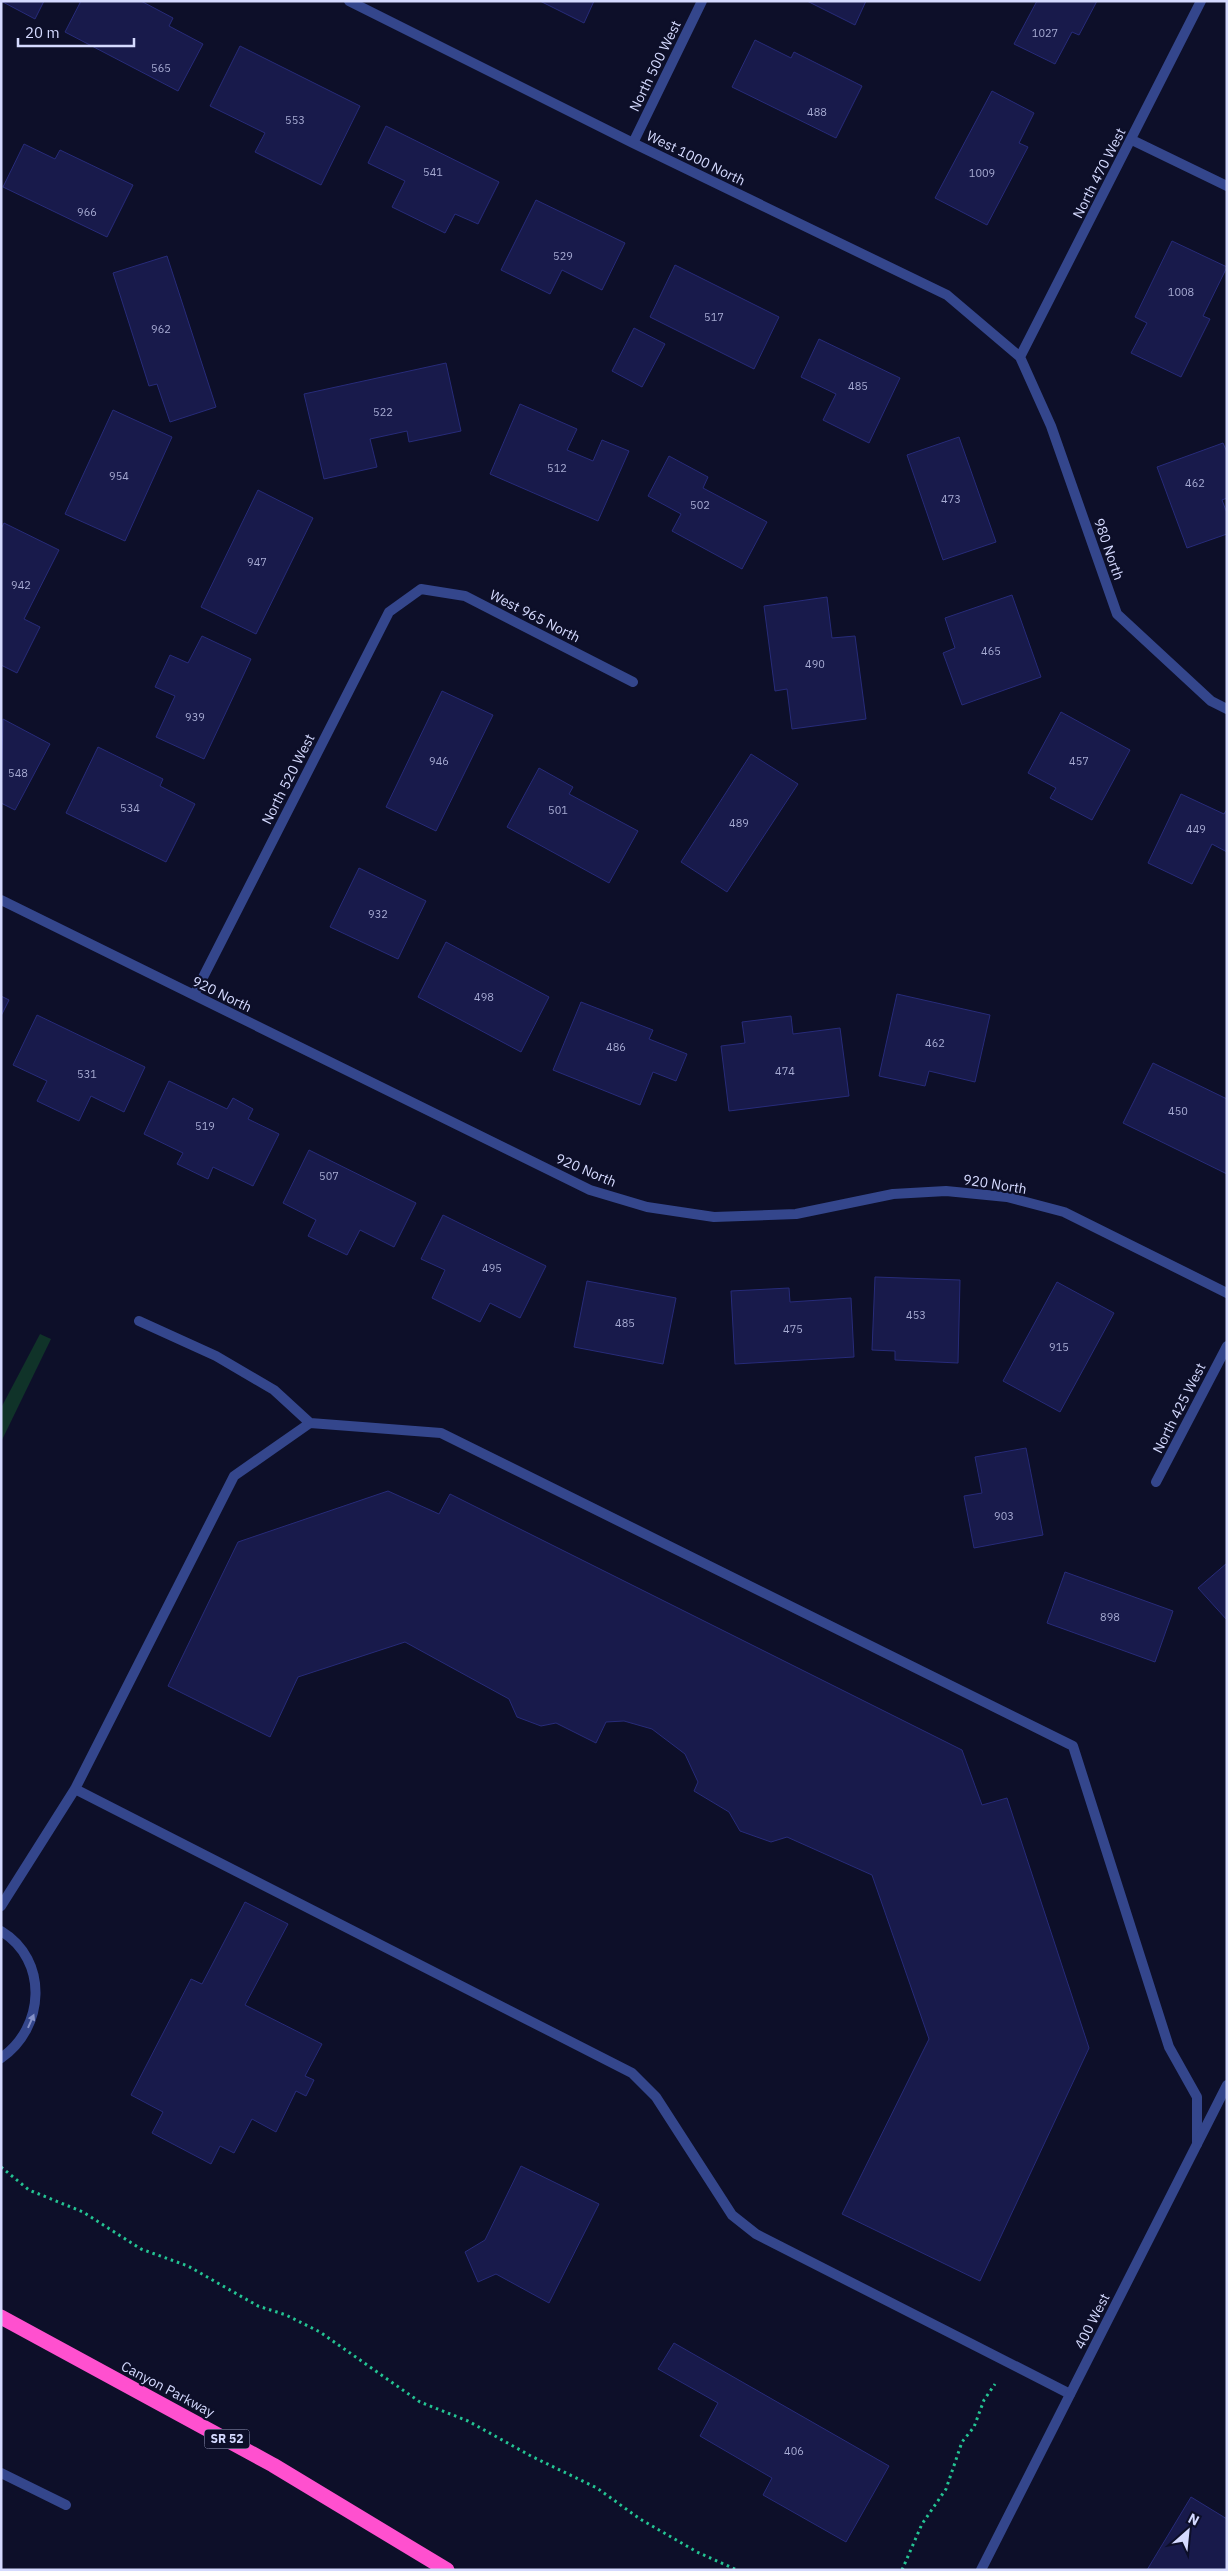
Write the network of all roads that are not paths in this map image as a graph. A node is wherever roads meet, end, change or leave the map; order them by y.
1 (349, 1) edge
2 (702, 1) edge
3 (1201, 1) edge
4 (1132, 140) junction
5 (633, 143) junction
6 (1227, 186) edge
7 (1020, 357) junction
8 (421, 588) joint
9 (633, 682) dead end
10 (1227, 709) edge
11 (1, 900) edge
12 (194, 995) junction
13 (1227, 1293) edge
14 (139, 1321) dead end
15 (1227, 1346) edge
16 (310, 1423) junction
17 (1156, 1482) dead end
18 (75, 1789) junction
19 (1, 1906) edge
20 (1, 1931) edge
21 (1, 2058) edge
22 (1227, 2086) edge
23 (1197, 2144) junction
24 (1, 2317) edge
25 (1070, 2394) junction
26 (1, 2473) edge
27 (66, 2505) dead end
28 (447, 2570) edge
29 (980, 2570) edge

1 - 5 street, West 1000 North
2 - 5 street, North 500 West
3 - 4 street, North 470 West
4 - 6 street
4 - 7 street, North 470 West
5 - 7 street, West 1000 North
7 - 10 street, 980 North
8 - 9 street, West 965 North
8 - 12 street, North 520 West
11 - 12 street, 920 North
12 - 13 street, 920 North
14 - 16 street
15 - 17 street, North 425 West
16 - 18 street
16 - 23 street
18 - 19 street
18 - 25 street
21 -> 20 street
22 - 23 street, 400 West
23 - 25 street, 400 West
24 - 28 highway, Canyon Parkway / SR 52
25 - 29 street, 400 West
26 - 27 street

